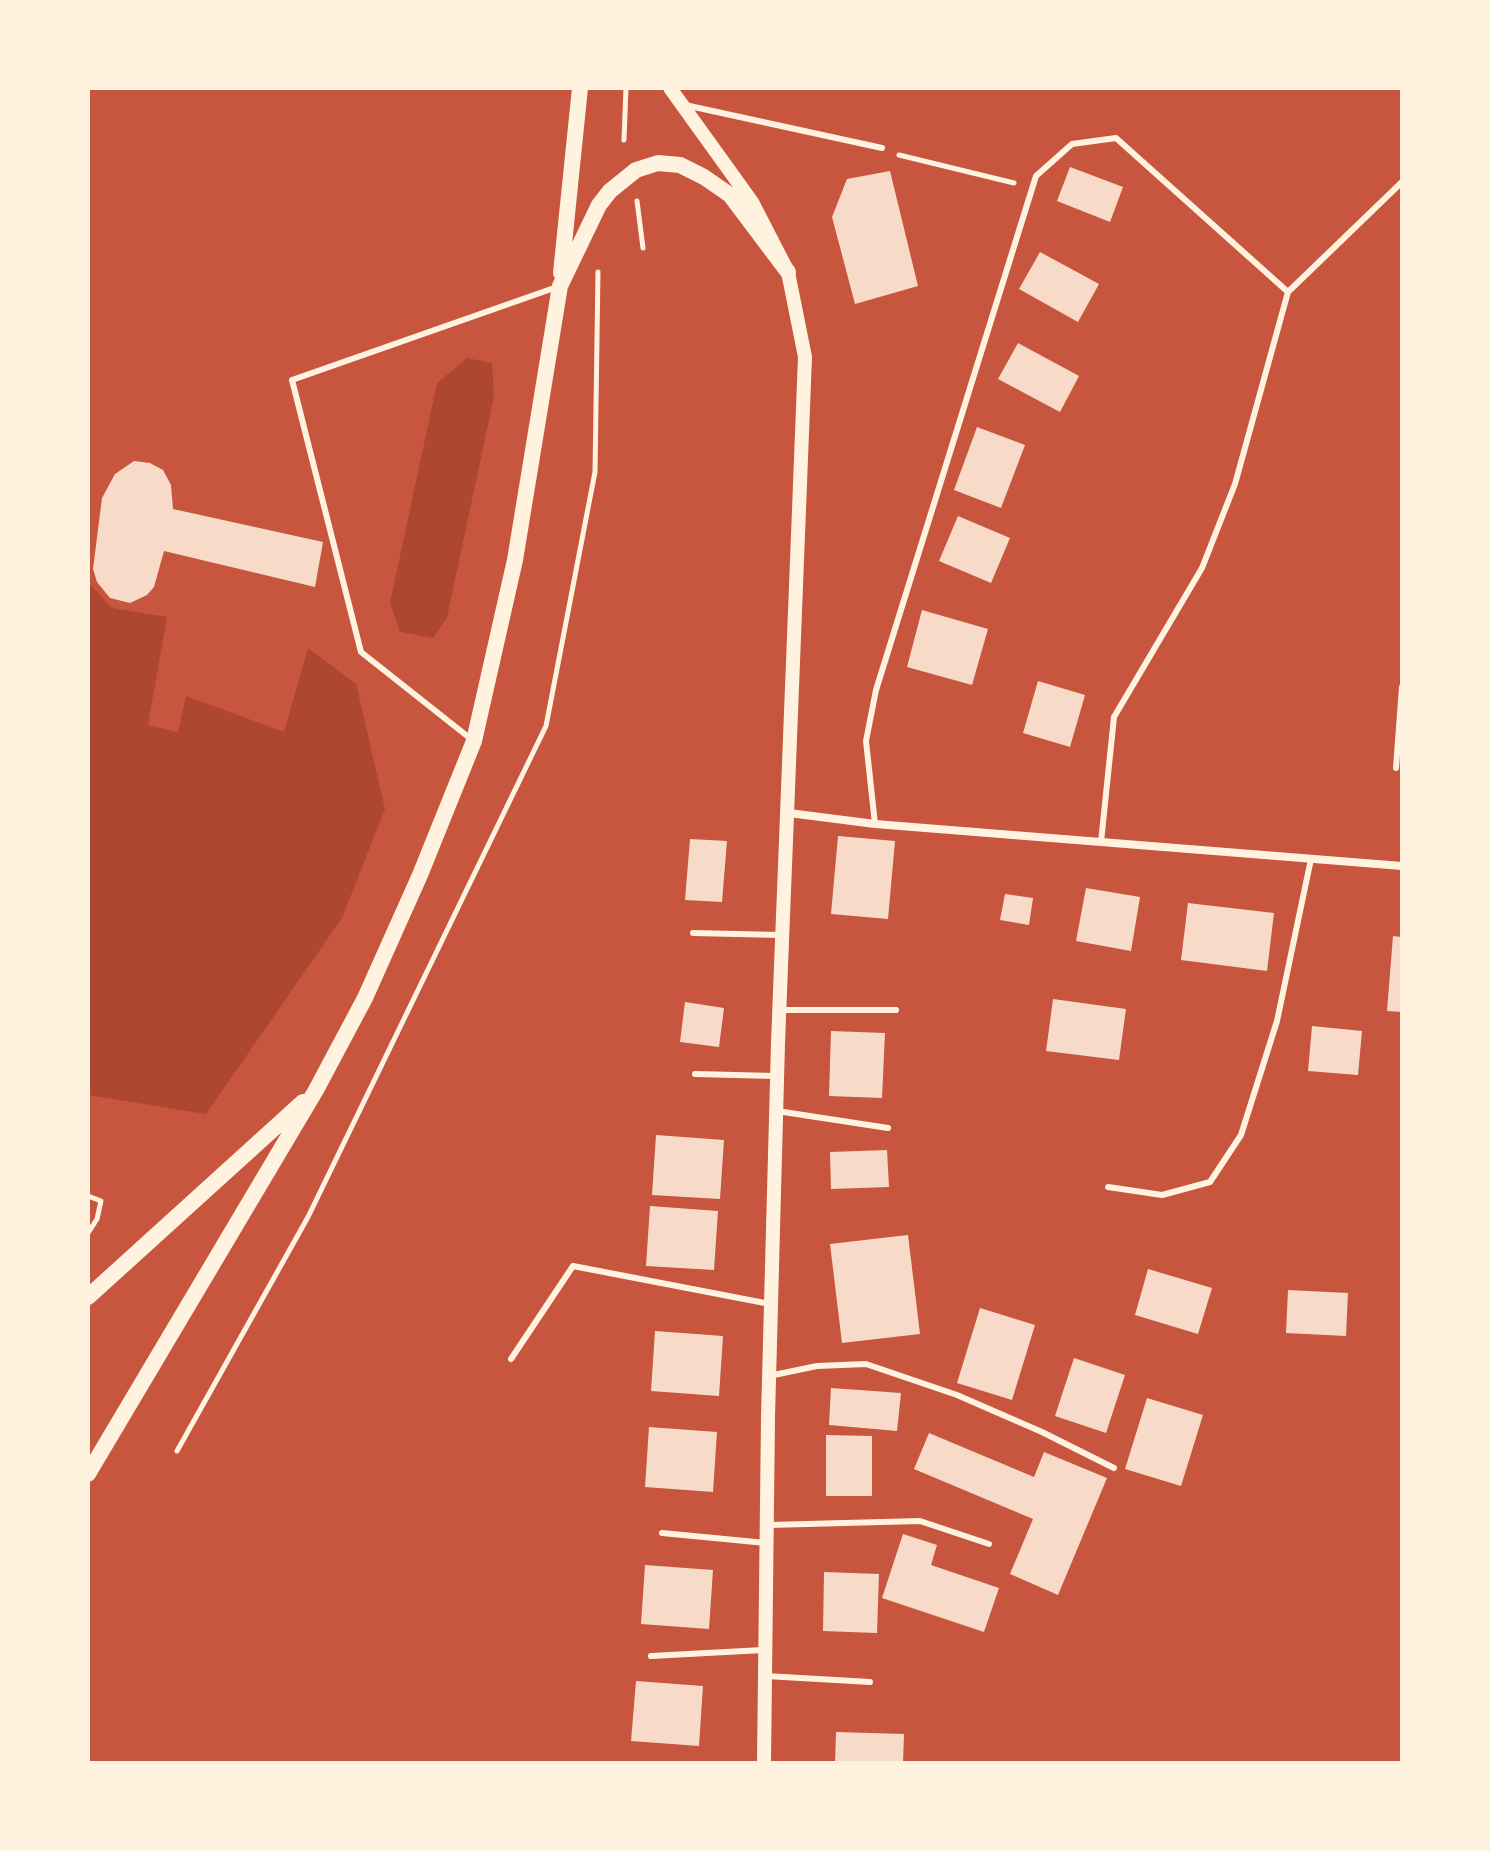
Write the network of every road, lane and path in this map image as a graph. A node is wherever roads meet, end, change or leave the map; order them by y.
1 (580, 88) edge
2 (626, 88) edge
3 (670, 88) edge
4 (682, 104) junction
5 (624, 140) dead end
6 (882, 148) dead end
7 (894, 154) dead end
8 (1402, 182) edge
9 (1032, 187) junction
10 (636, 195) dead end
11 (643, 248) dead end
12 (788, 272) junction
13 (560, 286) junction
14 (1288, 292) junction
15 (1402, 687) edge
16 (474, 741) junction
17 (1396, 768) dead end
18 (789, 813) junction
19 (875, 824) junction
20 (1101, 842) junction
21 (1311, 859) junction
22 (1402, 866) edge
23 (693, 933) dead end
24 (783, 935) junction
25 (779, 1010) junction
26 (896, 1010) dead end
27 (695, 1074) dead end
28 (777, 1076) junction
29 (316, 1090) junction
30 (777, 1111) junction
31 (888, 1128) dead end
32 (1108, 1187) dead end
33 (88, 1196) edge
34 (88, 1233) edge
35 (88, 1297) edge
36 (772, 1305) junction
37 (511, 1359) dead end
38 (769, 1376) junction
39 (1114, 1468) dead end
40 (88, 1474) edge
41 (769, 1525) junction
42 (662, 1533) dead end
43 (769, 1543) junction
44 (989, 1544) dead end
45 (767, 1650) junction
46 (651, 1656) dead end
47 (766, 1676) junction
48 (870, 1682) dead end
49 (764, 1763) edge

1 - 13 main road
2 - 5 path
3 - 4 street
4 - 6 lane
4 - 12 street
7 - 9 path
8 - 14 lane
9 - 14 lane
9 - 19 lane
10 - 11 path
12 - 13 main road
12 - 18 street
13 - 16 main road
13 - 16 lane
14 - 20 lane
15 - 17 lane
16 - 29 main road
18 - 19 street
18 - 24 street
19 - 20 street
20 - 21 street
21 - 22 street
21 - 32 lane
23 - 24 lane
24 - 25 street
25 - 26 lane
25 - 28 street
27 - 28 lane
28 - 30 street
29 - 35 main road
29 - 40 main road
30 - 31 lane
30 - 36 street
33 - 34 path
36 - 37 lane
36 - 38 street
38 - 39 lane
38 - 41 street
41 - 43 street
41 - 44 lane
42 - 43 lane
43 - 45 street
45 - 46 lane
45 - 47 street
47 - 48 lane
47 - 49 street

